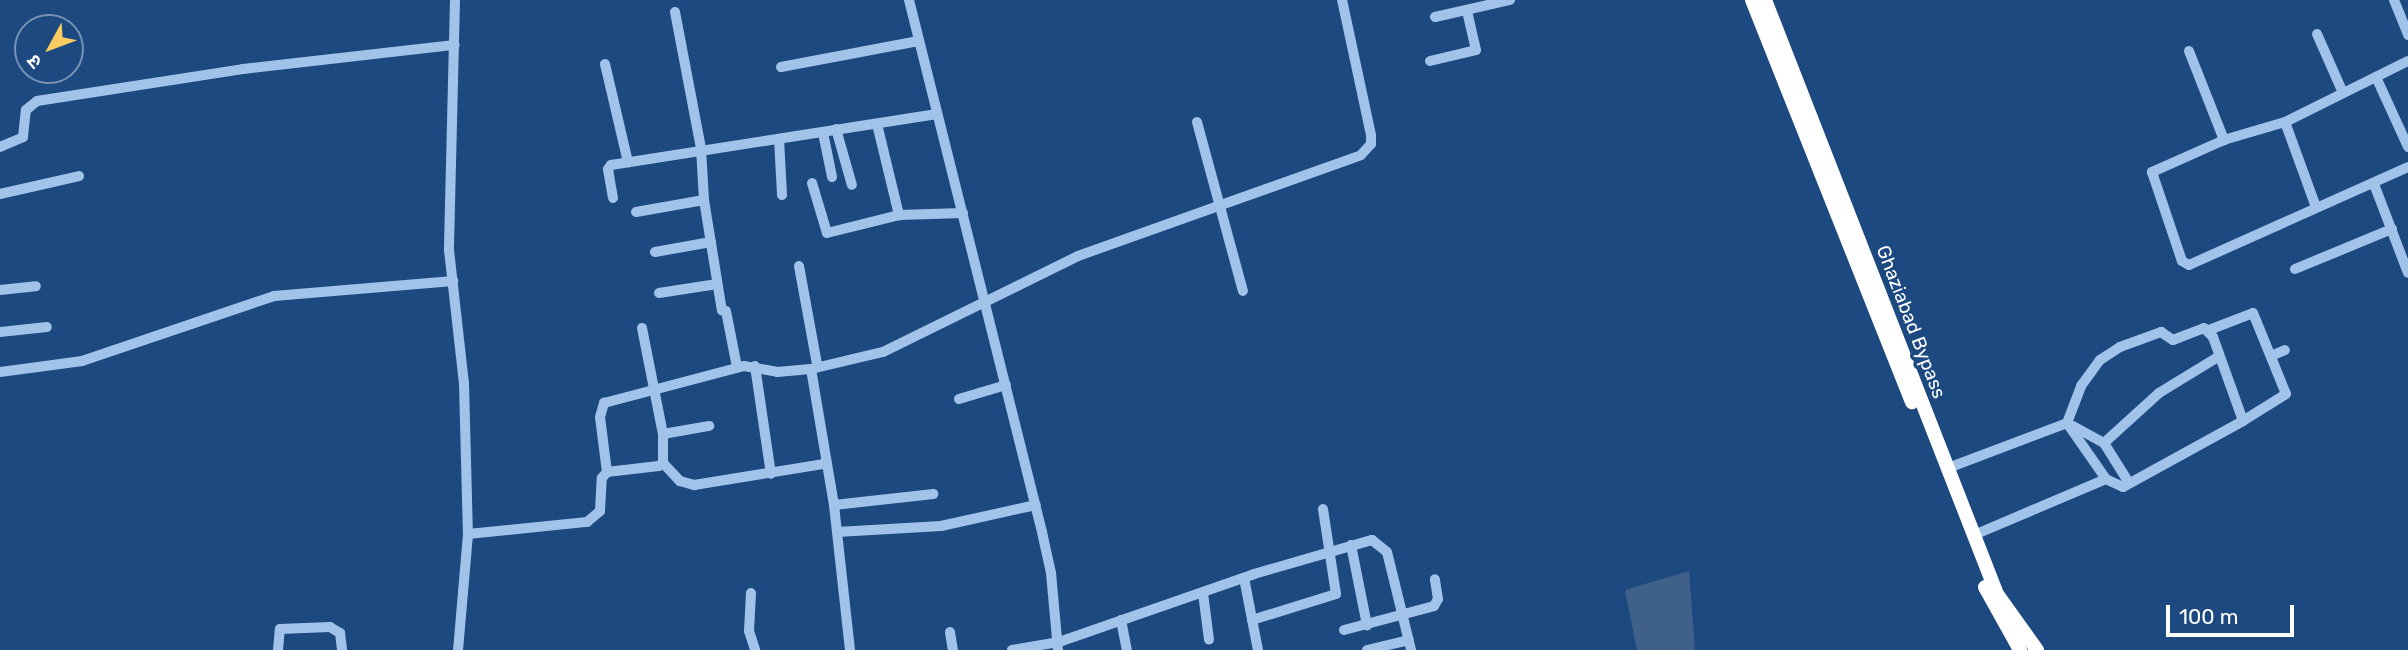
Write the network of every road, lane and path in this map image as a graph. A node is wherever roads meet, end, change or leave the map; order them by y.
1 (455, 0) edge
2 (909, 0) edge
3 (1342, 0) edge
4 (1510, 0) edge
5 (1752, 0) edge
6 (1765, 0) edge
7 (2394, 0) edge
8 (1467, 11) junction
9 (675, 12) dead end
10 (1435, 17) dead end
11 (2317, 34) dead end
12 (2408, 34) edge
13 (919, 41) junction
14 (455, 46) junction
15 (2189, 51) dead end
16 (1430, 61) dead end
17 (2408, 61) edge
18 (605, 64) dead end
19 (781, 67) dead end
20 (2376, 77) junction
21 (2343, 93) junction
22 (937, 114) junction
23 (1197, 122) dead end
24 (2285, 122) junction
25 (877, 124) junction
26 (836, 130) junction
27 (823, 132) junction
28 (779, 139) junction
29 (2224, 140) junction
30 (0, 147) edge
31 (2408, 147) edge
32 (701, 148) junction
33 (628, 162) junction
34 (2408, 167) edge
35 (79, 176) dead end
36 (832, 177) dead end
37 (812, 183) dead end
38 (2374, 184) junction
39 (852, 185) dead end
40 (0, 194) edge
41 (782, 195) dead end
42 (613, 198) dead end
43 (704, 200) junction
44 (1220, 207) junction
45 (2316, 207) junction
46 (636, 212) dead end
47 (963, 213) junction
48 (899, 215) junction
49 (2392, 229) junction
50 (711, 242) junction
51 (655, 252) dead end
52 (799, 266) dead end
53 (2295, 269) dead end
54 (2408, 272) edge
55 (453, 281) junction
56 (718, 284) junction
57 (36, 286) dead end
58 (0, 290) edge
59 (1243, 291) dead end
60 (659, 293) dead end
61 (985, 300) junction
62 (47, 327) dead end
63 (642, 328) dead end
64 (2209, 330) junction
65 (0, 332) edge
66 (2285, 350) dead end
67 (2271, 356) junction
68 (2218, 357) junction
69 (755, 366) junction
70 (814, 366) junction
71 (737, 367) junction
72 (0, 372) edge
73 (1006, 385) junction
74 (653, 388) junction
75 (959, 399) dead end
76 (1923, 418) junction
77 (2243, 421) junction
78 (2067, 423) junction
79 (709, 426) dead end
80 (663, 434) junction
81 (2104, 443) junction
82 (663, 463) junction
83 (824, 464) junction
84 (1948, 468) junction
85 (607, 472) junction
86 (771, 474) junction
87 (2106, 479) junction
88 (2129, 483) junction
89 (933, 494) dead end
90 (834, 505) junction
91 (1035, 505) junction
92 (1323, 509) dead end
93 (836, 532) junction
94 (468, 534) junction
95 (1974, 535) junction
96 (1351, 545) junction
97 (1331, 551) junction
98 (1244, 578) junction
99 (1434, 579) dead end
100 (751, 593) dead end
101 (1203, 593) junction
102 (1403, 616) junction
103 (1121, 620) junction
104 (1252, 620) junction
105 (1367, 625) junction
106 (1345, 630) dead end
107 (950, 632) dead end
108 (1209, 640) dead end
109 (1410, 645) edge
110 (1058, 646) edge
111 (278, 650) edge
112 (342, 650) edge
113 (458, 650) edge
114 (755, 650) edge
115 (849, 650) edge
116 (953, 650) edge
117 (1012, 650) edge
118 (1127, 650) edge
119 (1258, 650) edge
120 (1367, 650) edge
121 (2020, 650) edge
122 (2037, 650) edge

1 - 14 street
2 - 13 street
3 - 44 street
4 - 8 street
5 - 76 highway, Ghaziabad Bypass
6 - 76 highway, Ghaziabad Bypass
7 - 12 street
8 - 10 street
8 - 16 street
9 - 32 street
11 - 21 street
13 - 19 street
13 - 22 street
14 - 30 street
14 - 55 street
15 - 29 street
17 - 20 street
18 - 33 street
20 - 21 street
20 - 31 street
21 - 24 street
22 - 25 street
22 - 47 street
23 - 44 street
24 - 29 street
24 - 45 street
25 - 26 street
25 - 48 street
26 - 27 street
26 - 39 street
27 - 28 street
27 - 36 street
28 - 32 street
28 - 41 street
29 - 45 street
32 - 33 street
32 - 43 street
33 - 42 street
34 - 38 street
35 - 40 street
37 - 48 street
38 - 45 street
38 - 49 street
43 - 46 street
43 - 50 street
44 - 59 street
44 - 61 street
47 - 48 street
47 - 61 street
49 - 53 street
49 - 54 street
50 - 51 street
50 - 56 street
52 - 70 street
55 - 72 street
55 - 94 street
56 - 60 street
56 - 71 street
57 - 58 street
61 - 70 street
61 - 73 street
62 - 65 street
63 - 74 street
64 - 67 street
64 - 68 street
64 - 78 street
66 - 67 street
67 - 77 street
68 - 77 street
68 - 81 street
69 - 70 street
69 - 71 street
69 - 86 street
70 - 83 street
71 - 74 street
73 - 75 street
73 - 91 street
74 - 80 street
74 - 85 street
76 - 84 highway, Ghaziabad Bypass
76 - 121 highway, Ghaziabad Bypass
77 - 88 street
78 - 81 street
78 - 84 street
78 - 87 street
79 - 80 street
80 - 82 street
81 - 88 street
82 - 85 street
82 - 86 street
83 - 86 street
83 - 90 street
84 - 95 highway, Ghaziabad Bypass
85 - 94 street
87 - 88 street
87 - 95 street
89 - 90 street
90 - 93 street
91 - 93 street
91 - 110 street
92 - 97 street
93 - 115 street
94 - 113 street
95 - 122 highway, Ghaziabad Bypass
96 - 97 street
96 - 102 street
96 - 105 street
97 - 98 street
97 - 104 street
98 - 101 street
98 - 104 street
99 - 102 street
100 - 114 street
101 - 103 street
101 - 108 street
102 - 105 street
102 - 109 street
103 - 110 street
103 - 118 street
104 - 119 street
105 - 106 street
107 - 116 street
109 - 120 street
110 - 117 street
111 - 112 street

